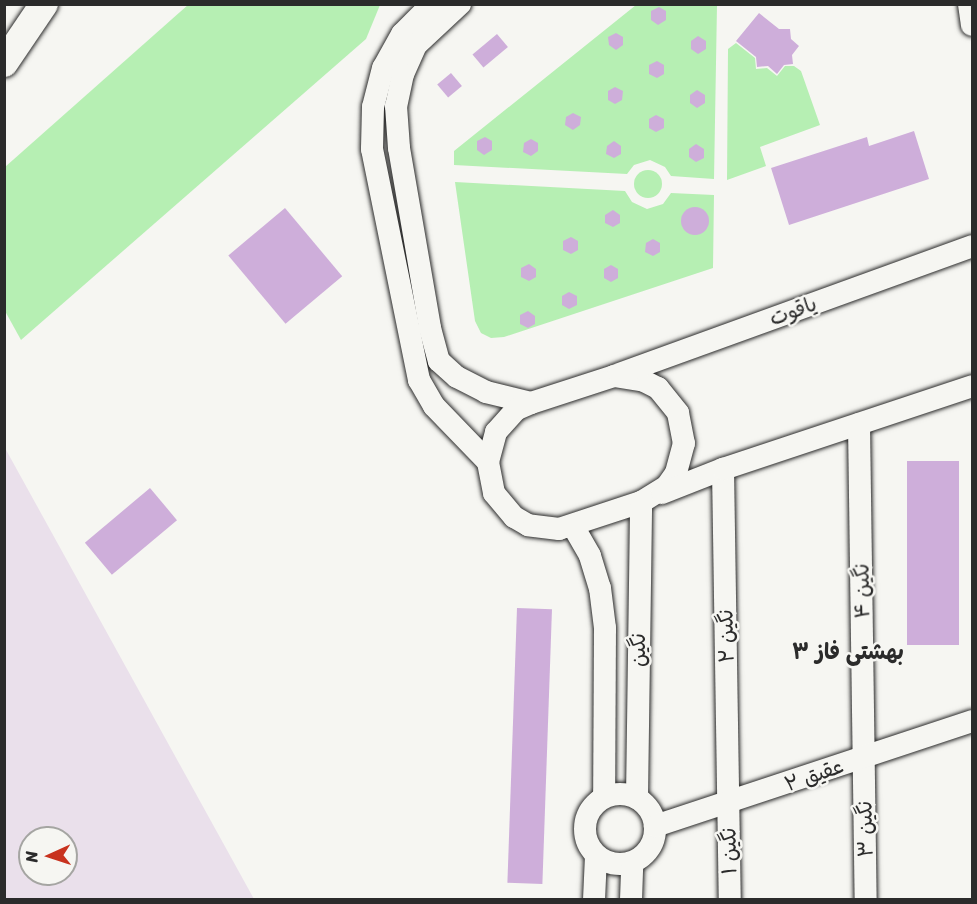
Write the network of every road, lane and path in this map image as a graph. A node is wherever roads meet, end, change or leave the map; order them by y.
1 (30, 4) edge
2 (44, 4) edge
3 (432, 4) edge
4 (460, 4) edge
5 (969, 4) edge
6 (4, 25) edge
7 (972, 25) edge
8 (4, 63) edge
9 (972, 246) edge
10 (614, 376) junction
11 (972, 386) edge
12 (531, 403) junction
13 (859, 424) junction
14 (488, 462) junction
15 (723, 469) junction
16 (648, 499) junction
17 (573, 526) junction
18 (972, 721) edge
19 (864, 758) junction
20 (604, 797) junction
21 (637, 798) junction
22 (728, 803) junction
23 (655, 826) junction
24 (596, 856) junction
25 (632, 863) junction
26 (594, 900) edge
27 (631, 900) edge
28 (730, 900) edge
29 (866, 900) edge

1 - 6 main road
2 - 8 main road
3 - 14 street
4 - 12 street
5 - 7 street
9 - 10 street, یاقوت
10 - 12 street
10 - 16 street
11 - 13 street
12 - 14 street
13 - 15 street
13 - 19 street, نگین ۴
14 - 17 street
15 - 16 street
15 - 22 street, نگین ۲
16 - 17 street
16 - 21 street, نگین
17 - 20 street, نگین
18 - 19 street, عقیق ۲
19 - 22 street, عقیق ۲
19 - 29 street, نگین ۳
20 - 21 street
20 - 24 street
21 - 23 street
22 - 23 street, عقیق ۲
22 - 28 street, نگین ۱
23 - 25 street
24 - 25 street
24 - 26 street
25 - 27 street

